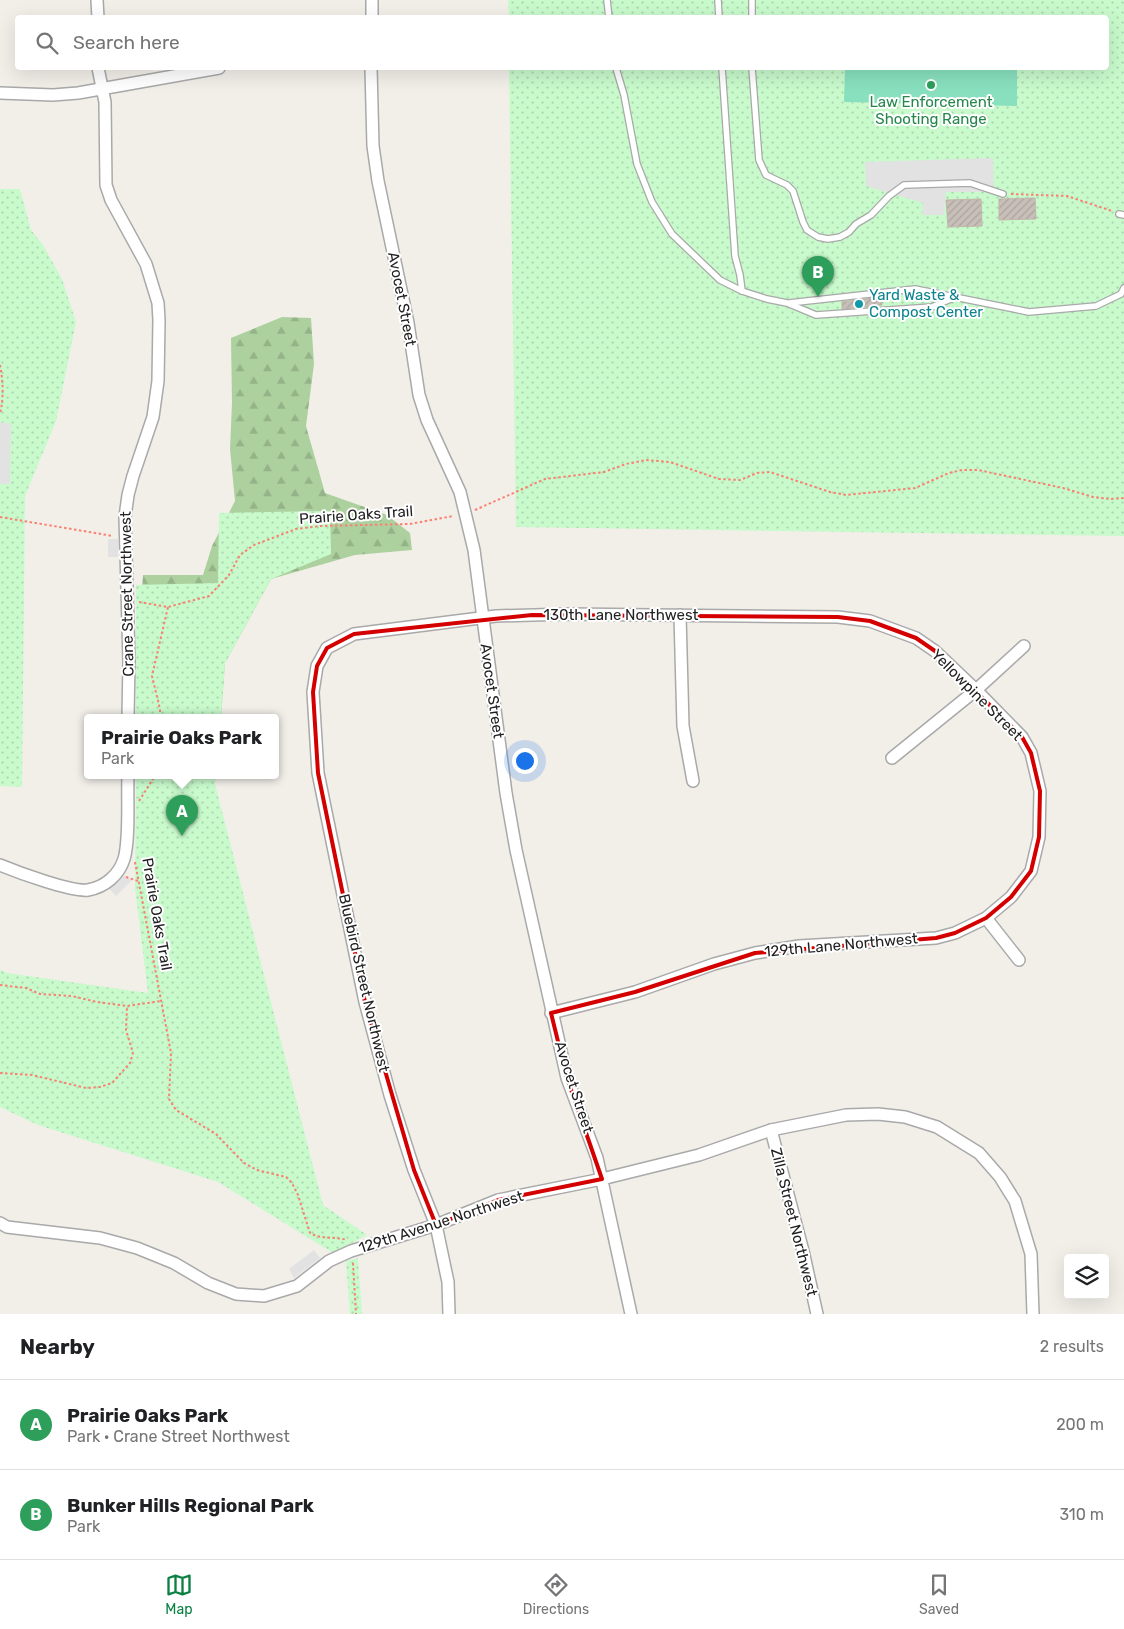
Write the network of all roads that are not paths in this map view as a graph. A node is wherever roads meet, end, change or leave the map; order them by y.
1 (97, 0) edge
2 (372, 0) edge
3 (607, 0) edge
4 (718, 0) edge
5 (752, 0) edge
6 (98, 15) edge
7 (372, 15) edge
8 (609, 15) edge
9 (719, 15) edge
10 (752, 15) edge
11 (98, 70) edge
12 (207, 70) edge
13 (371, 70) edge
14 (617, 70) edge
15 (722, 70) edge
16 (752, 70) edge
17 (103, 88) junction
18 (0, 93) edge
19 (1002, 194) road end
20 (1124, 288) edge
21 (742, 291) junction
22 (953, 298) junction
23 (787, 303) junction
24 (680, 615) junction
25 (482, 618) junction
26 (916, 638) joint
27 (1024, 646) dead end
28 (327, 648) joint
29 (976, 690) junction
30 (128, 714) edge
31 (892, 758) dead end
32 (128, 779) edge
33 (693, 781) dead end
34 (0, 865) edge
35 (986, 918) junction
36 (1019, 960) dead end
37 (552, 1013) junction
38 (771, 1130) junction
39 (602, 1179) junction
40 (0, 1223) edge
41 (436, 1225) junction
42 (450, 1314) edge
43 (632, 1314) edge
44 (817, 1314) edge
45 (1033, 1314) edge

1 - 6 street
2 - 7 street
3 - 8 lane
4 - 9 lane
5 - 10 lane
11 - 17 street, Crane Street Northwest
12 - 17 street
13 - 25 street, Avocet Street
14 - 21 lane
15 - 21 lane
16 - 19 lane
17 - 18 street
17 - 30 street, Crane Street Northwest
20 - 22 lane
21 - 23 lane
22 - 23 lane
22 - 23 lane
24 - 25 street, 130th Lane Northwest
24 - 26 street, 130th Lane Northwest
24 - 33 street
25 - 28 street, 130th Lane Northwest
25 - 37 street, Avocet Street
26 - 29 street, Yellowpine Street
27 - 29 street
28 - 41 street, Bluebird Street Northwest
29 - 31 street
29 - 35 street, Yellowpine Street
32 - 34 street
35 - 36 street
35 - 37 street, 129th Lane Northwest
37 - 39 street, Avocet Street
38 - 39 street, 129th Avenue Northwest
38 - 44 street, Zilla Street Northwest
38 - 45 street, 129th Avenue Northwest
39 - 41 street, 129th Avenue Northwest
39 - 43 street, Avocet Street
40 - 41 street, 129th Avenue Northwest
41 - 42 street, Bluebird Street Northwest

